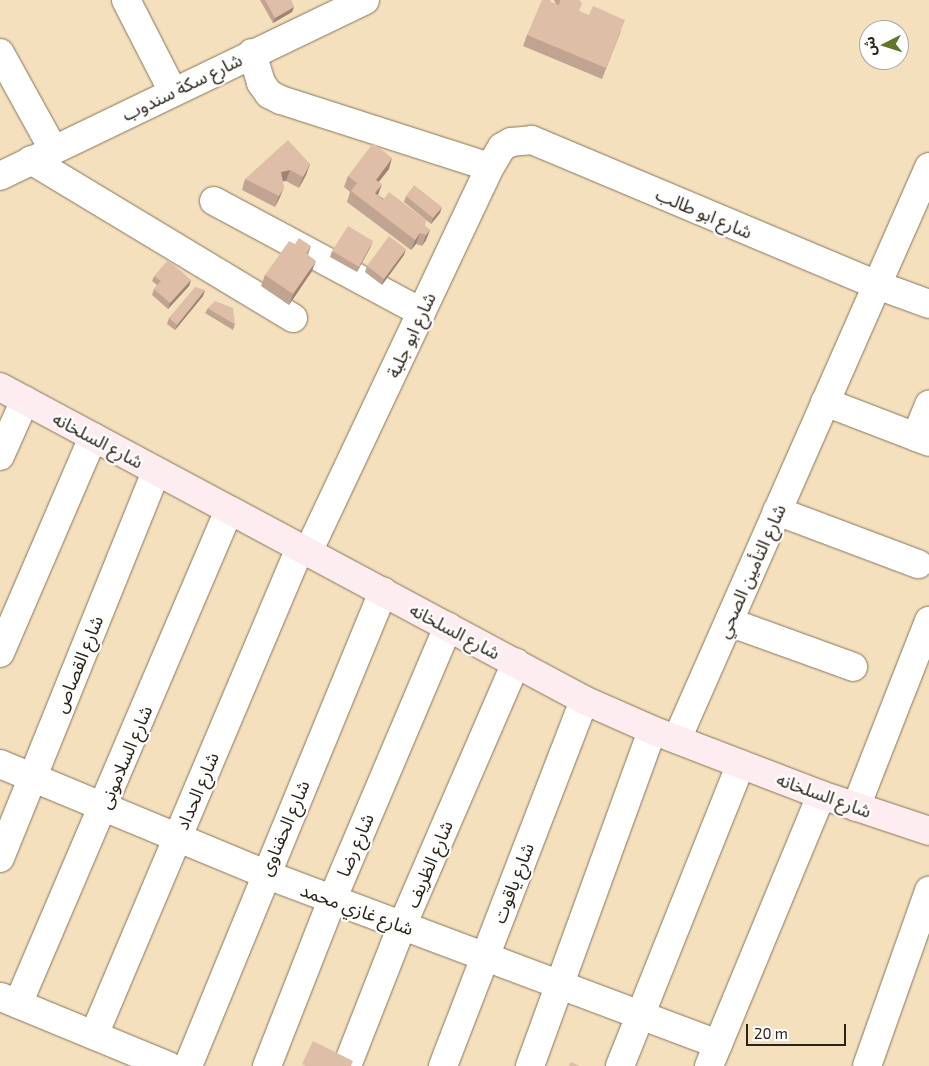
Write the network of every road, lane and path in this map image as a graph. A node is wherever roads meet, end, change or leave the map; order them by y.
1 (126, 0) edge
2 (365, 0) edge
3 (0, 53) edge
4 (252, 53) junction
5 (173, 92) junction
6 (532, 140) joint
7 (42, 154) junction
8 (490, 167) junction
9 (929, 168) edge
10 (0, 176) edge
11 (214, 201) dead end
12 (919, 218) edge
13 (877, 286) junction
14 (929, 304) edge
15 (421, 312) junction
16 (293, 318) dead end
17 (0, 387) edge
18 (25, 400) junction
19 (826, 402) junction
20 (929, 405) edge
21 (93, 437) junction
22 (922, 440) edge
23 (0, 456) edge
24 (156, 471) junction
25 (229, 510) junction
26 (777, 511) junction
27 (304, 550) junction
28 (918, 564) dead end
29 (383, 592) junction
30 (929, 620) edge
31 (729, 622) junction
32 (448, 627) junction
33 (0, 653) edge
34 (516, 663) junction
35 (853, 667) dead end
36 (584, 700) junction
37 (664, 735) junction
38 (0, 764) edge
39 (741, 764) junction
40 (32, 778) junction
41 (822, 795) junction
42 (104, 807) junction
43 (856, 807) junction
44 (929, 831) edge
45 (177, 838) junction
46 (0, 858) edge
47 (265, 874) junction
48 (929, 891) edge
49 (332, 900) junction
50 (402, 926) junction
51 (485, 956) junction
52 (559, 985) junction
53 (9, 1000) edge
54 (640, 1015) junction
55 (94, 1035) junction
56 (718, 1058) edge
57 (168, 1066) edge
58 (188, 1066) edge
59 (267, 1066) edge
60 (347, 1066) edge
61 (443, 1066) edge
62 (530, 1066) edge
63 (620, 1066) edge
64 (867, 1066) edge

1 - 5 street
2 - 4 street, شارع سكة سندوب
3 - 7 street
4 - 5 street, شارع سكة سندوب
4 - 8 street
5 - 7 street, شارع سكة سندوب
6 - 8 street, شارع ابو جلبة
6 - 13 street, شارع ابو طالب
7 - 10 street, شارع سكة سندوب
7 - 16 street
8 - 15 street, شارع ابو جلبة
9 - 12 street, شارع التأمين الصحي
11 - 15 street
12 - 13 street, شارع التأمين الصحي
13 - 14 street, شارع ابو طالب
13 - 19 street, شارع التأمين الصحي
15 - 27 street, شارع ابو جلبة
17 - 18 street, شارع السلخانه
18 - 21 street, شارع السلخانه
18 - 23 street
19 - 22 street
19 - 26 street, شارع التأمين الصحي
20 - 22 street
21 - 24 street, شارع السلخانه
21 - 33 street
24 - 25 street, شارع السلخانه
24 - 40 street, شارع القصاص
25 - 27 street, شارع السلخانه
25 - 42 street, شارع السلامونى
26 - 28 street
26 - 31 street, شارع التأمين الصحي
27 - 29 street, شارع السلخانه
27 - 45 street, شارع الحداد
29 - 32 street, شارع السلخانه
29 - 47 street, شارع الحفناوى
30 - 43 street
31 - 35 street
31 - 37 street, شارع التأمين الصحي
32 - 34 street, شارع السلخانه
32 - 49 street, شارع رضا
34 - 36 street, شارع السلخانه
34 - 50 street, شارع الظريف
36 - 37 street, شارع السلخانه
36 - 51 street, شارع ياقوت
37 - 39 street, شارع السلخانه
37 - 52 street, شارع التأمين الصحي
38 - 40 street, شارع غازي محمد
39 - 41 street, شارع السلخانه
39 - 54 street
40 - 42 street, شارع غازي محمد
40 - 46 street, شارع القصاص
41 - 43 street, شارع السلخانه
41 - 56 street
42 - 45 street, شارع غازي محمد
42 - 53 street, شارع السلامونى
43 - 44 street, شارع السلخانه
45 - 47 street, شارع غازي محمد
45 - 55 street, شارع الحداد
47 - 49 street, شارع غازي محمد
47 - 58 street, شارع الحفناوى
48 - 64 street
49 - 50 street, شارع غازي محمد
49 - 59 street, شارع رضا
50 - 51 street, شارع غازي محمد
50 - 60 street, شارع الظريف
51 - 52 street, شارع غازي محمد
51 - 61 street, شارع ياقوت
52 - 54 street, شارع غازي محمد
52 - 62 street, شارع التأمين الصحي
53 - 55 street
54 - 56 street, شارع غازي محمد
54 - 63 street
55 - 57 street

